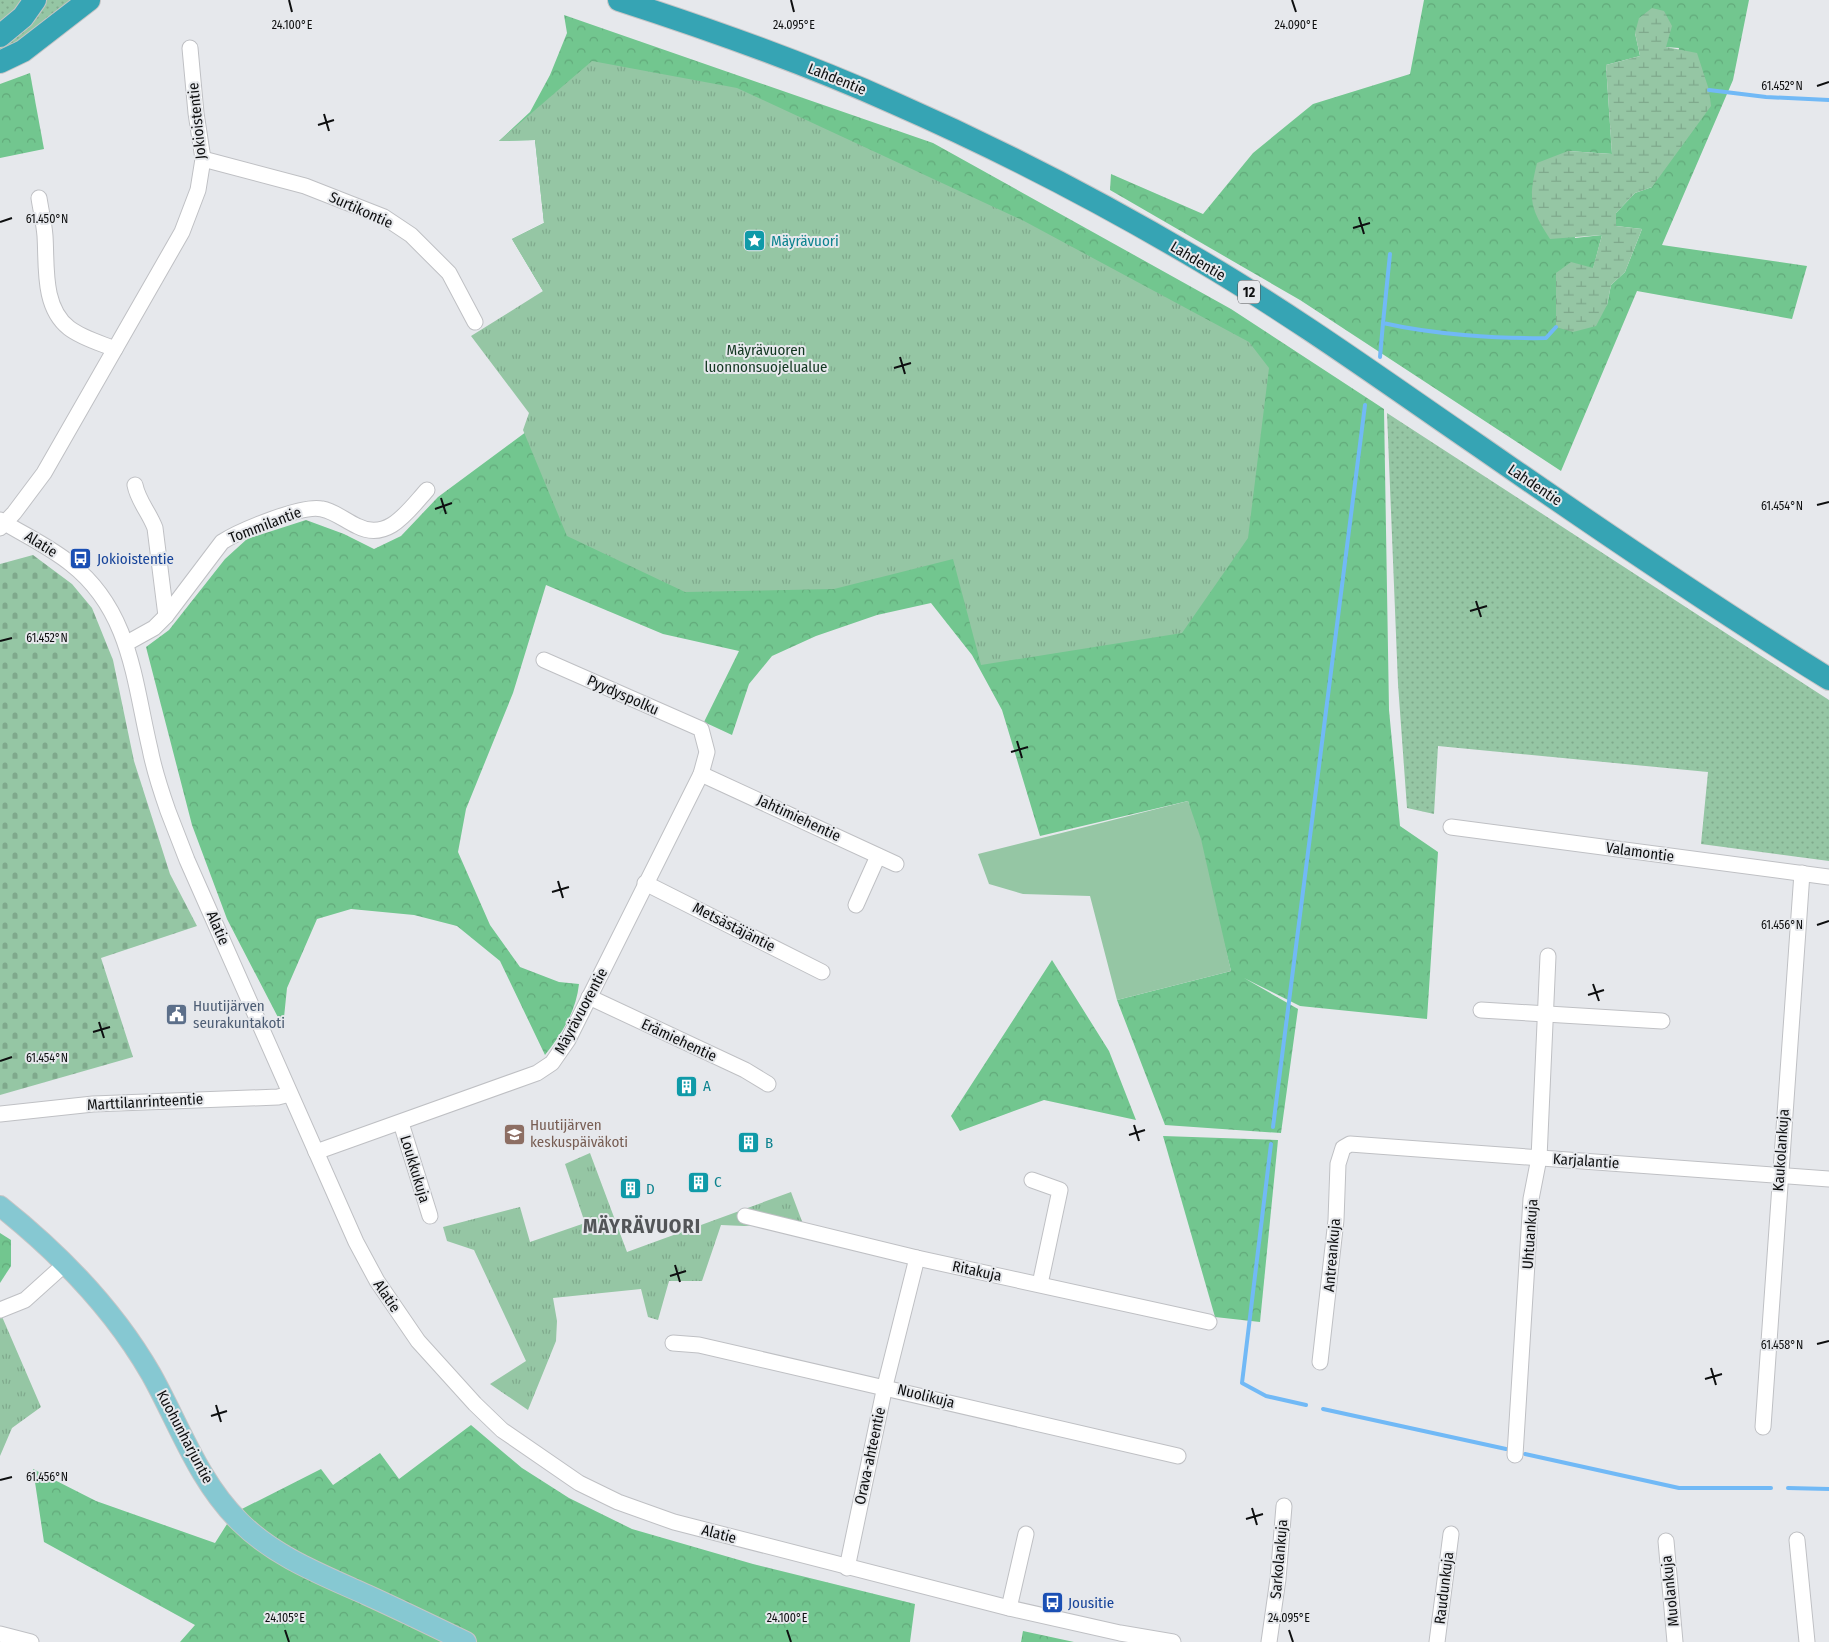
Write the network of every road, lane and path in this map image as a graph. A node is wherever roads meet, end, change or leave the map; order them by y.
1 (35, 0) edge
2 (89, 0) edge
3 (619, 0) edge
4 (0, 36) edge
5 (190, 48) dead end
6 (0, 62) edge
7 (203, 159) junction
8 (39, 198) dead end
9 (475, 322) dead end
10 (115, 350) junction
11 (135, 485) dead end
12 (427, 490) dead end
13 (2, 524) edge
14 (166, 616) junction
15 (127, 643) junction
16 (544, 660) dead end
17 (1829, 679) edge
18 (702, 729) joint
19 (701, 774) junction
20 (1451, 827) dead end
21 (878, 856) junction
22 (896, 864) dead end
23 (1802, 873) junction
24 (1829, 877) edge
25 (645, 883) junction
26 (856, 905) dead end
27 (1548, 956) dead end
28 (822, 972) dead end
29 (589, 997) junction
30 (1481, 1010) dead end
31 (1545, 1014) junction
32 (1662, 1021) dead end
33 (768, 1084) dead end
34 (290, 1094) junction
35 (0, 1114) edge
36 (401, 1123) junction
37 (1344, 1148) joint
38 (316, 1152) junction
39 (1539, 1158) junction
40 (1779, 1175) junction
41 (1829, 1179) edge
42 (1032, 1180) dead end
43 (0, 1206) edge
44 (430, 1216) dead end
45 (745, 1216) dead end
46 (917, 1258) junction
47 (65, 1264) junction
48 (1040, 1284) junction
49 (0, 1310) edge
50 (1209, 1322) dead end
51 (673, 1343) dead end
52 (1320, 1362) dead end
53 (885, 1386) junction
54 (1763, 1427) dead end
55 (1515, 1455) dead end
56 (1178, 1456) dead end
57 (1284, 1506) dead end
58 (1026, 1534) dead end
59 (1451, 1534) dead end
60 (1797, 1540) dead end
61 (1666, 1541) dead end
62 (847, 1568) junction
63 (1008, 1608) junction
64 (0, 1634) edge
65 (31, 1642) edge
66 (466, 1642) edge
67 (1173, 1642) edge
68 (1269, 1642) edge
69 (1437, 1642) edge
70 (1675, 1642) edge
71 (1807, 1642) edge

1 - 4 highway
2 - 6 highway
3 - 17 highway, Lahdentie / 12
5 - 7 street, Jokioistentie
7 - 9 street, Surtikontie
7 - 10 street, Jokioistentie
8 - 10 street
10 - 13 street, Jokioistentie
11 - 14 street
12 - 14 street, Tommilantie
13 - 15 street, Alatie
14 - 15 street, Tommilantie
15 - 34 street, Alatie
16 - 18 street, Pyydyspolku
18 - 19 street, Mäyrävuorentie
19 - 21 street, Jahtimiehentie
19 - 25 street, Mäyrävuorentie
20 - 23 street, Valamontie
21 - 22 street, Jahtimiehentie
21 - 26 street
23 - 24 street, Valamontie
23 - 40 street, Kaukolankuja
25 - 28 street, Metsästäjäntie
25 - 29 street, Mäyrävuorentie
27 - 31 street, Uhtuankuja
29 - 33 street, Erämiehentie
29 - 36 street, Mäyrävuorentie
30 - 31 street
31 - 32 street
31 - 39 street, Uhtuankuja
34 - 35 street, Marttilanrinteentie
34 - 38 street, Alatie
36 - 38 street, Mäyrävuorentie
36 - 44 street, Loukkukuja
37 - 39 street, Karjalantie
37 - 52 street, Antreankuja
38 - 62 street, Alatie
39 - 40 street, Karjalantie
39 - 55 street, Uhtuankuja
40 - 41 street, Karjalantie
40 - 54 street, Kaukolankuja
42 - 48 street
43 - 47 main road, Kuohunharjuntie
45 - 46 street, Ritakuja
46 - 48 street, Ritakuja
46 - 53 street, Orava-ahteentie
47 - 49 street
47 - 66 main road, Kuohunharjuntie
48 - 50 street, Ritakuja
51 - 53 street, Nuolikuja
53 - 56 street, Nuolikuja
53 - 62 street, Orava-ahteentie
57 - 68 street, Sarkolankuja
58 - 63 street
59 - 69 street, Raudunkuja
60 - 71 street
61 - 70 street, Muolankuja
62 - 63 street, Alatie
63 - 67 street, Alatie
64 - 65 street

